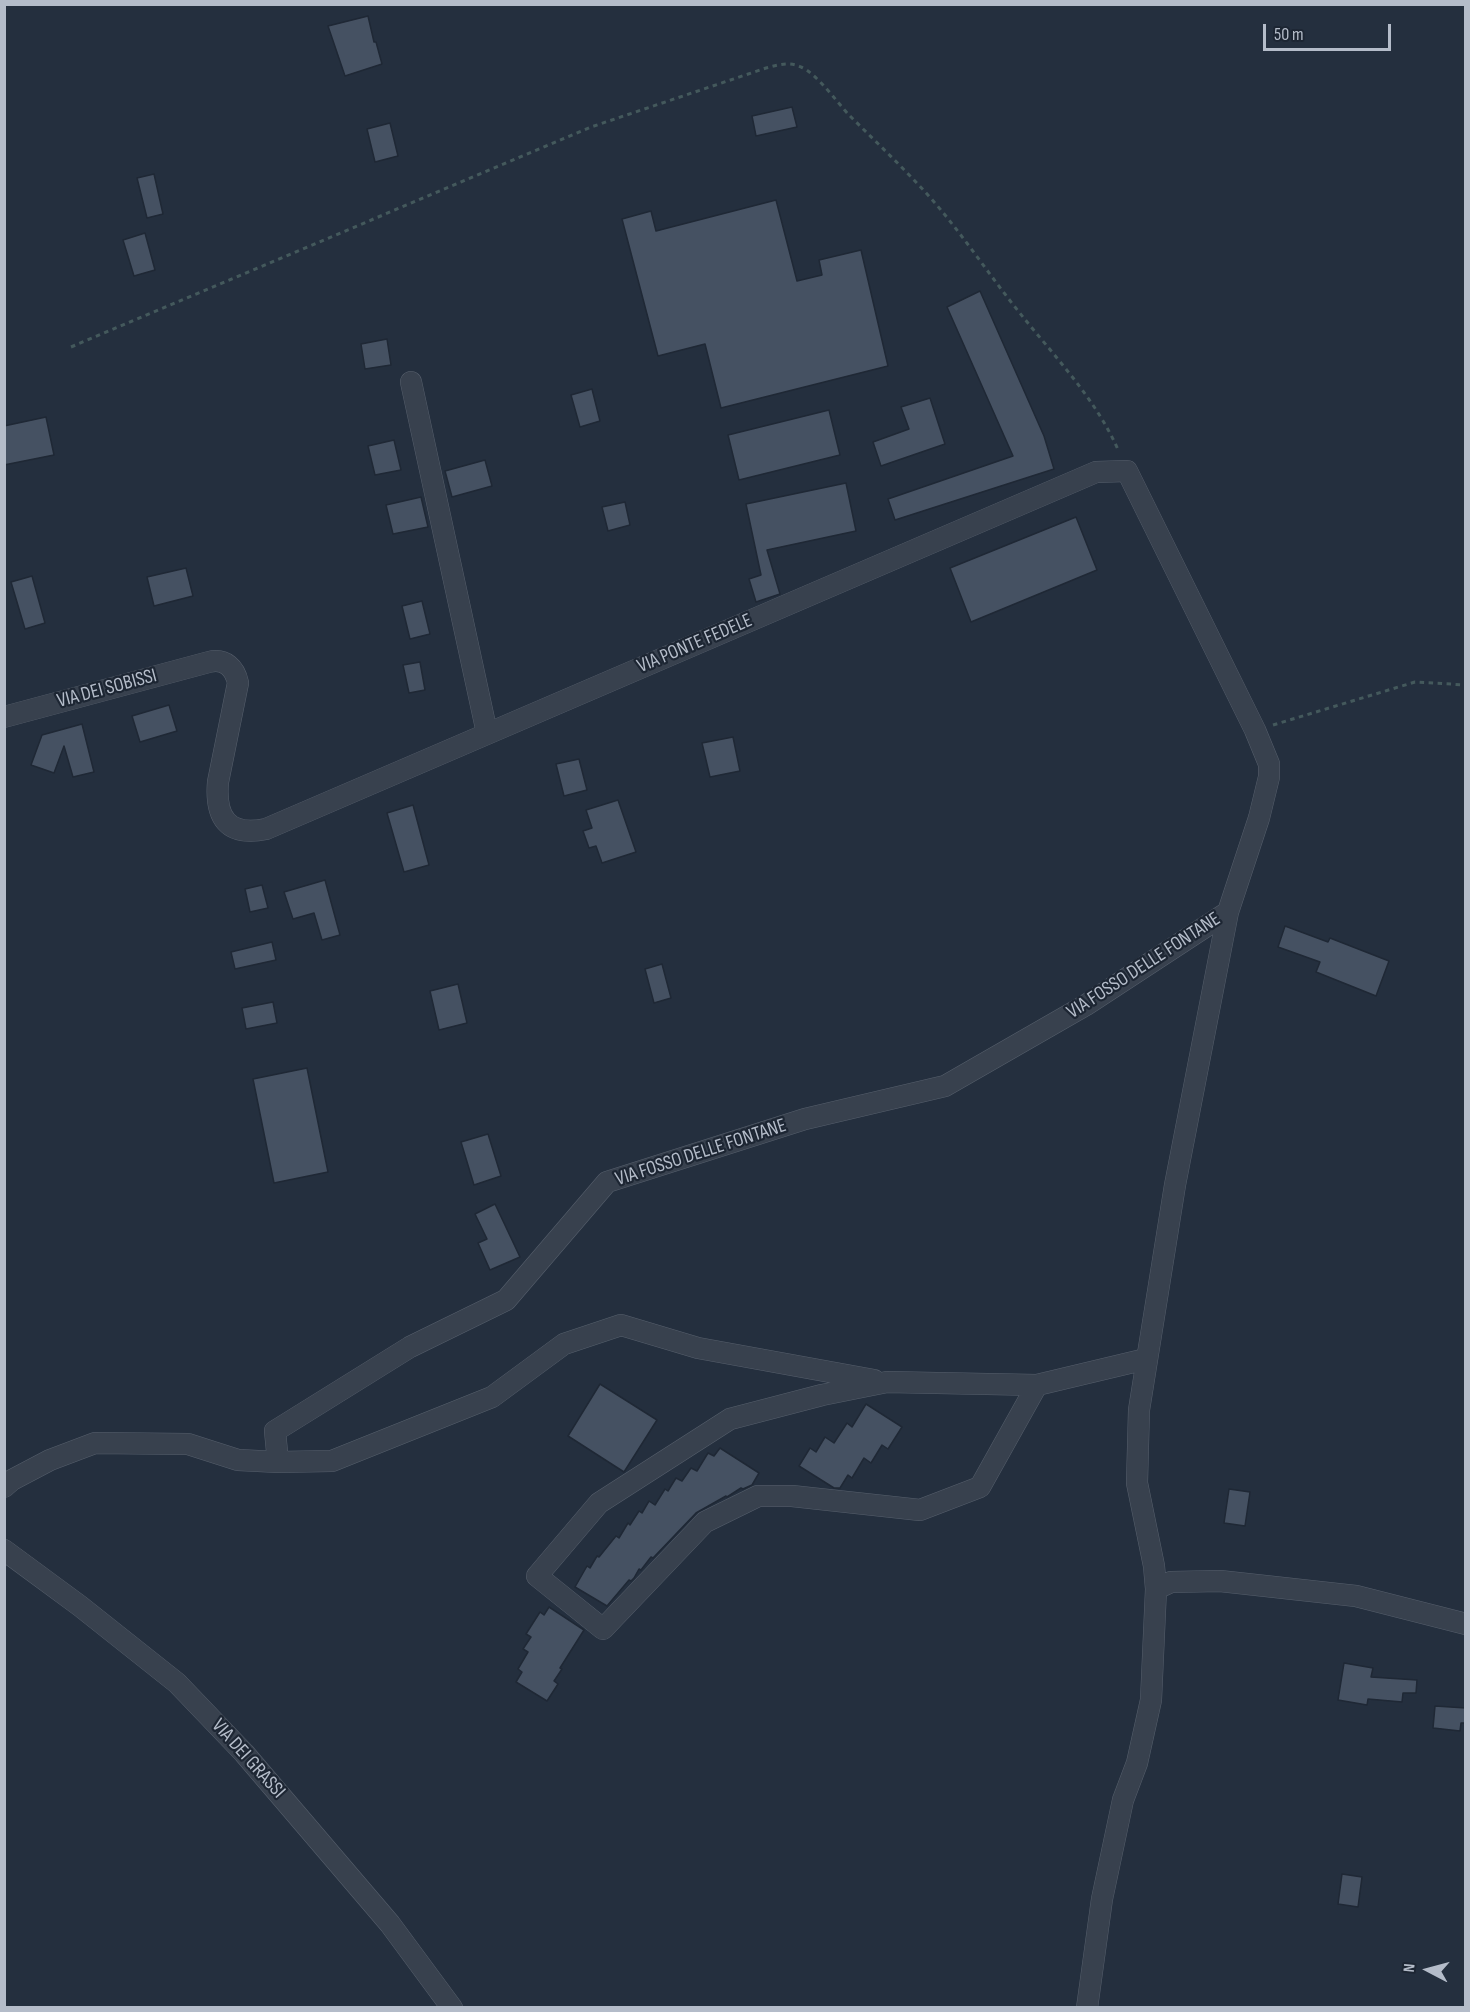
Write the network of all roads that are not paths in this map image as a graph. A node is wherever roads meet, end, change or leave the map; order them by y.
1 (411, 382) dead end
2 (4, 717) edge
3 (487, 733) junction
4 (266, 830) joint
5 (1228, 912) junction
6 (1146, 1359) junction
7 (887, 1382) junction
8 (1037, 1385) junction
9 (278, 1462) junction
10 (4, 1487) edge
11 (4, 1550) edge
12 (1156, 1589) junction
13 (1466, 1624) edge
14 (452, 2007) edge
15 (1087, 2007) edge

1 - 3 street
2 - 4 street, VIA DEI SOBISSI
3 - 4 street, VIA PONTE FEDELE
3 - 5 street, VIA PONTE FEDELE
5 - 6 street
5 - 9 street, VIA FOSSO DELLE FONTANE
6 - 8 street
6 - 12 street
7 - 8 street
7 - 8 street
7 - 9 street
9 - 10 street
11 - 14 street, VIA DEI GRASSI
12 - 13 street
12 - 15 street

